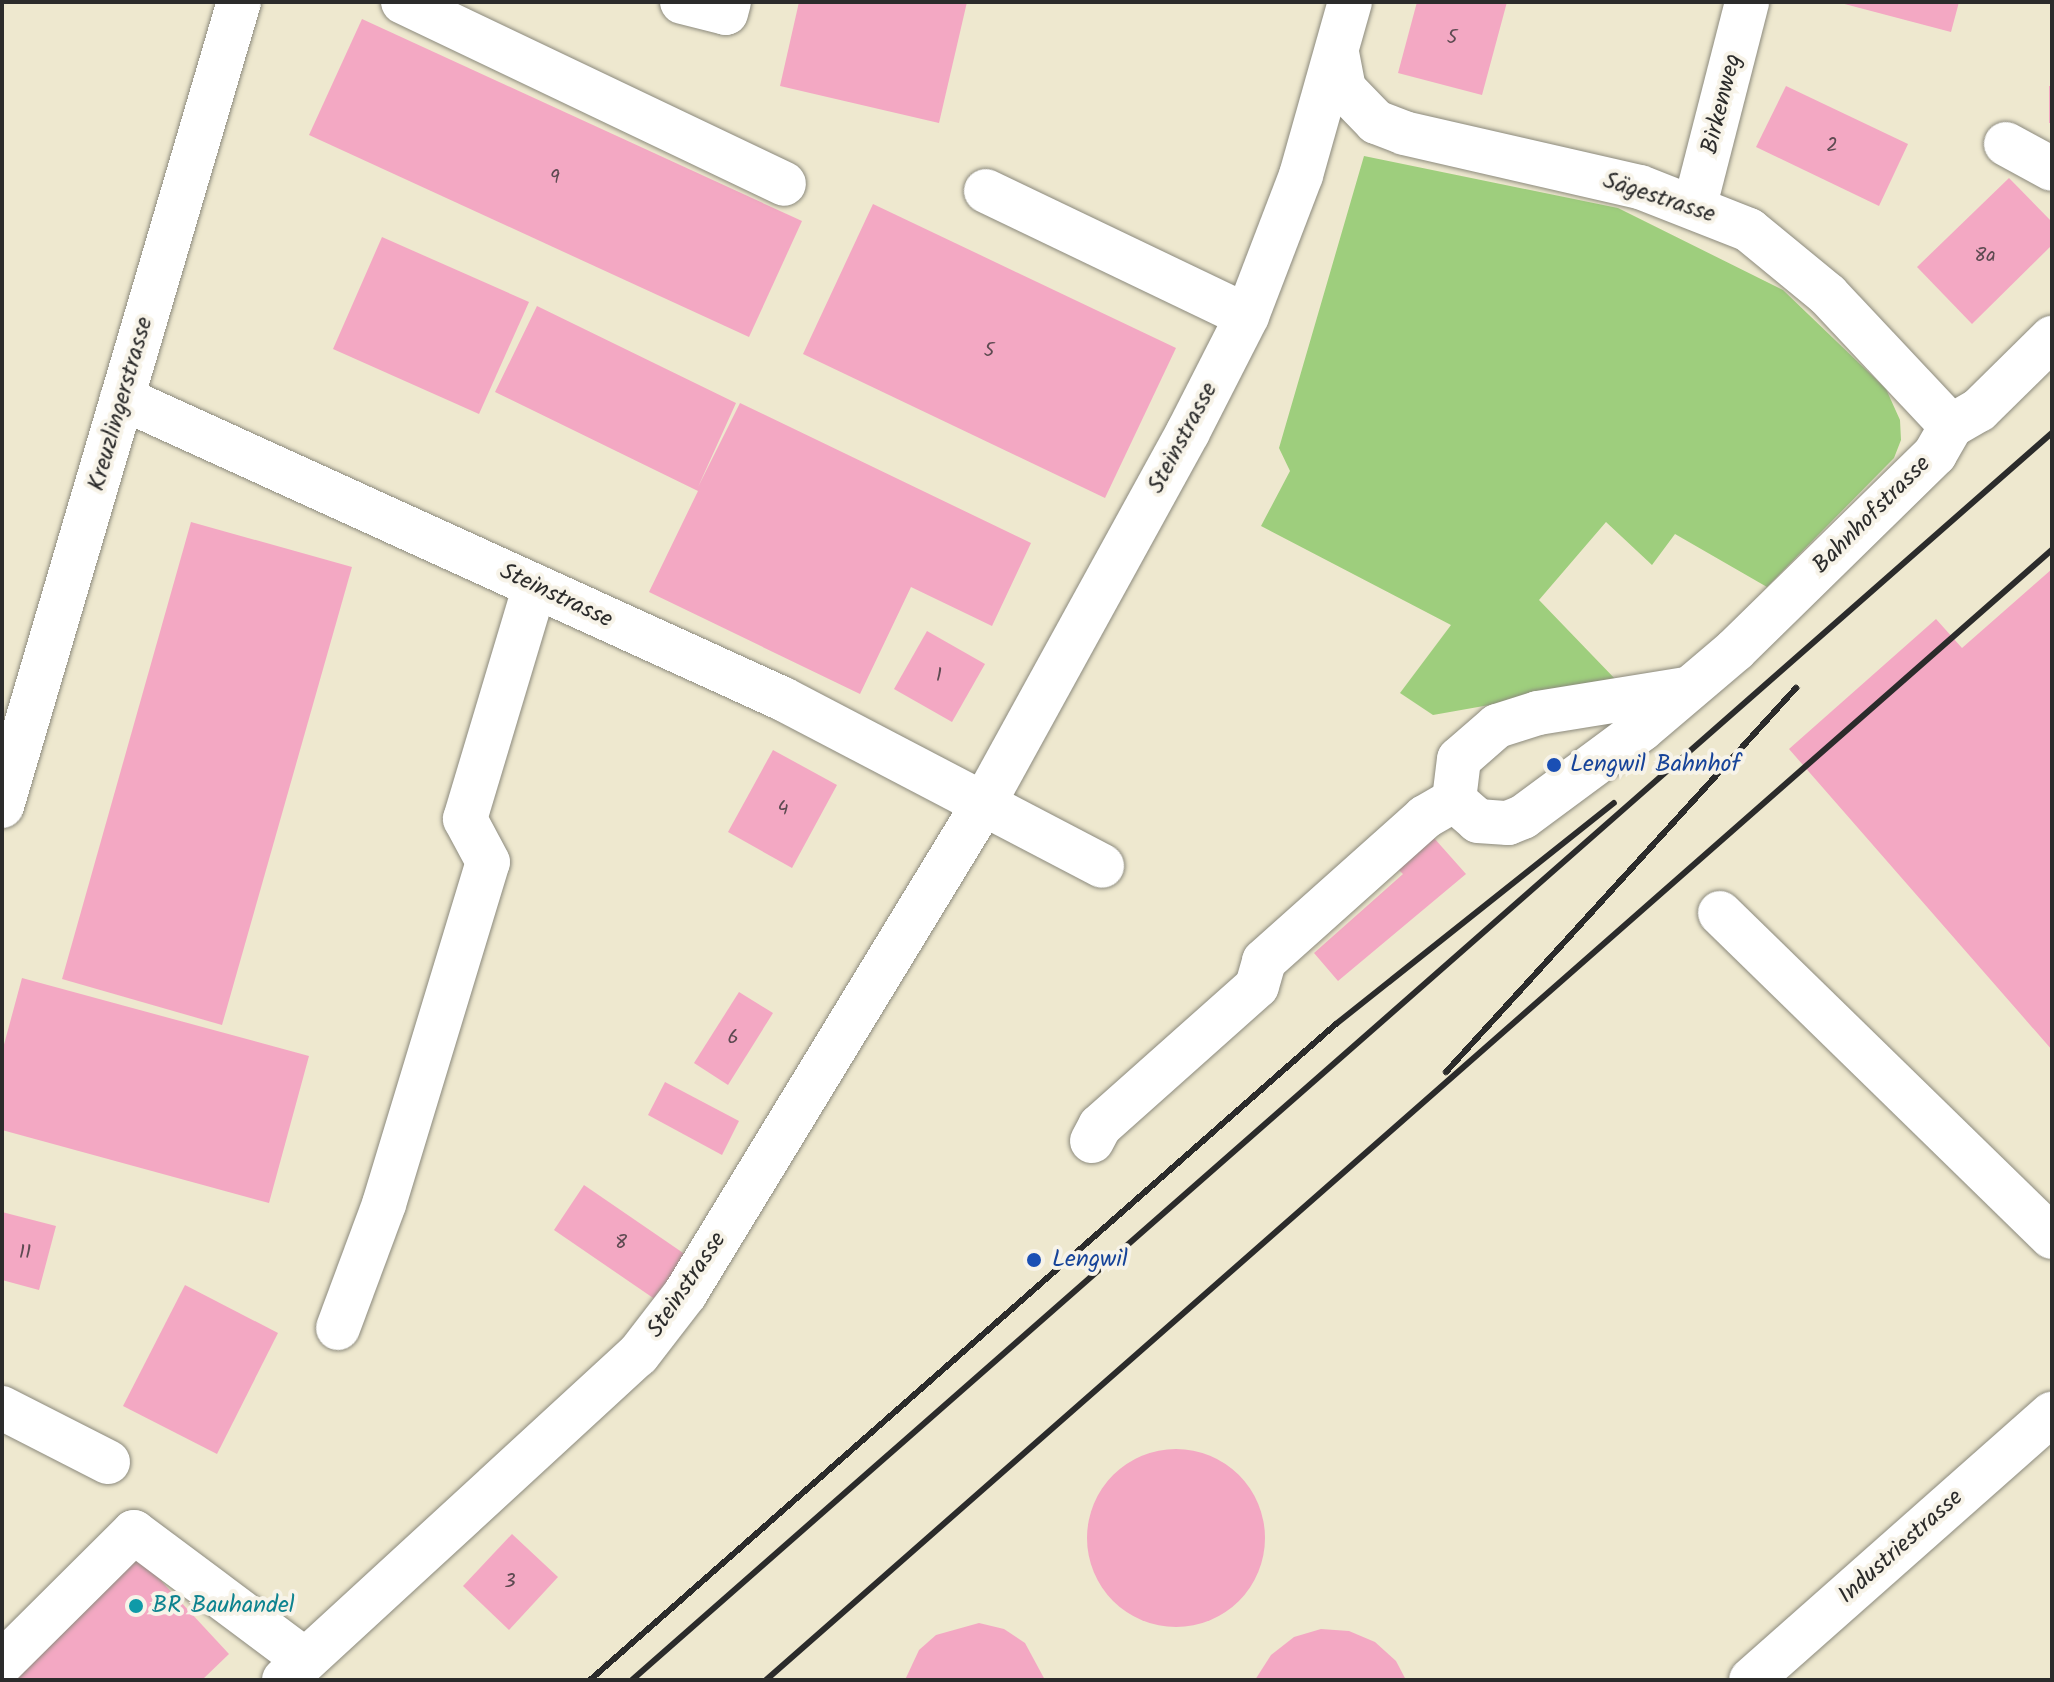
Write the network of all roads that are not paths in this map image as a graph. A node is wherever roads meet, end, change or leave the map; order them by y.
1 (239, 2) edge
2 (403, 2) edge
3 (682, 2) edge
4 (729, 2) edge
5 (1350, 2) edge
6 (1747, 2) edge
7 (1337, 53) junction
8 (2006, 144) dead end
9 (2052, 169) edge
10 (784, 184) dead end
11 (986, 191) dead end
12 (1695, 205) junction
13 (1247, 316) junction
14 (2052, 338) edge
15 (122, 398) junction
16 (1951, 426) junction
17 (535, 586) junction
18 (1686, 689) junction
19 (1454, 800) junction
20 (984, 803) junction
21 (2, 806) edge
22 (1102, 866) dead end
23 (1720, 913) dead end
24 (1092, 1141) dead end
25 (2052, 1237) edge
26 (338, 1328) dead end
27 (2, 1408) edge
28 (2052, 1414) edge
29 (108, 1462) dead end
30 (2, 1663) edge
31 (295, 1670) edge
32 (1751, 1680) edge

1 - 15 street, Kreuzlingerstrasse
2 - 10 street
3 - 4 street
5 - 7 street, Steinstrasse
6 - 12 street, Birkenweg
7 - 12 street, Sägestrasse
7 - 13 street, Steinstrasse
8 - 9 street
11 - 13 street
12 - 16 street, Sägestrasse
13 - 20 street, Steinstrasse
14 - 16 street, Bahnhofstrasse
15 - 17 street, Steinstrasse
15 - 21 street, Kreuzlingerstrasse
16 - 18 street, Bahnhofstrasse
17 - 20 street, Steinstrasse
17 - 26 street
18 - 19 street
18 - 19 street, Bahnhofstrasse
19 - 24 street
20 - 22 street
20 - 31 street, Steinstrasse
23 - 25 street
27 - 29 street
28 - 32 street, Industriestrasse
30 - 31 street

